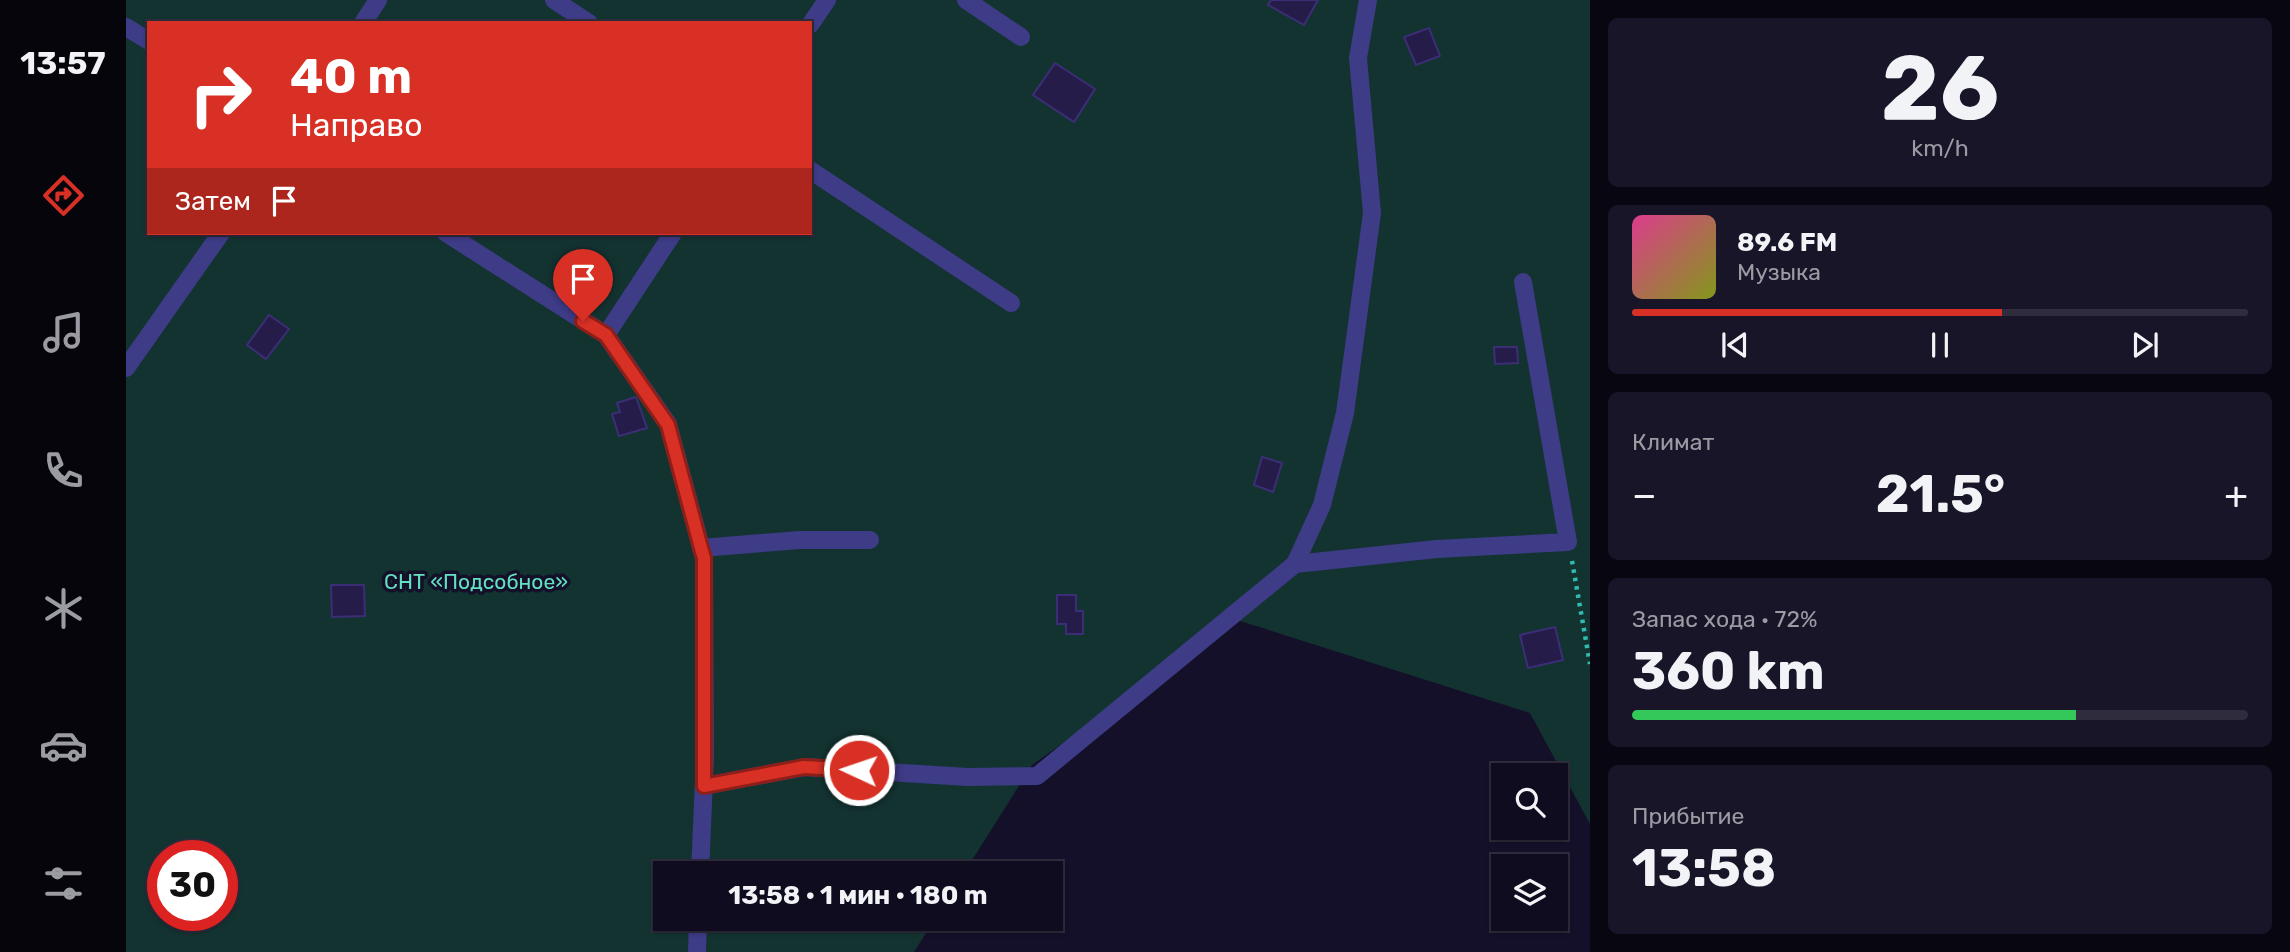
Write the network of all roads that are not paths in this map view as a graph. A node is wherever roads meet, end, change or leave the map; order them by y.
1 (378, 0) edge
2 (554, 0) edge
3 (827, 0) edge
4 (966, 0) edge
5 (1368, 0) edge
6 (364, 21) edge
7 (586, 21) edge
8 (812, 22) edge
9 (126, 27) edge
10 (1021, 37) dead end
11 (147, 40) edge
12 (812, 171) edge
13 (220, 235) edge
14 (449, 235) edge
15 (672, 235) edge
16 (1522, 282) dead end
17 (1011, 303) dead end
18 (606, 335) junction
19 (126, 368) edge
20 (870, 540) dead end
21 (701, 548) junction
22 (1295, 564) junction
23 (704, 786) junction
24 (701, 861) edge
25 (698, 931) edge
26 (697, 952) edge

1 - 6 street
2 - 7 street
3 - 8 street
4 - 10 street
5 - 22 street
9 - 11 street
12 - 17 street
13 - 19 street
14 - 18 street
15 - 18 street
16 - 22 street
18 - 21 street
20 - 21 street
21 - 23 street
22 - 23 street
23 - 24 street
25 - 26 street

